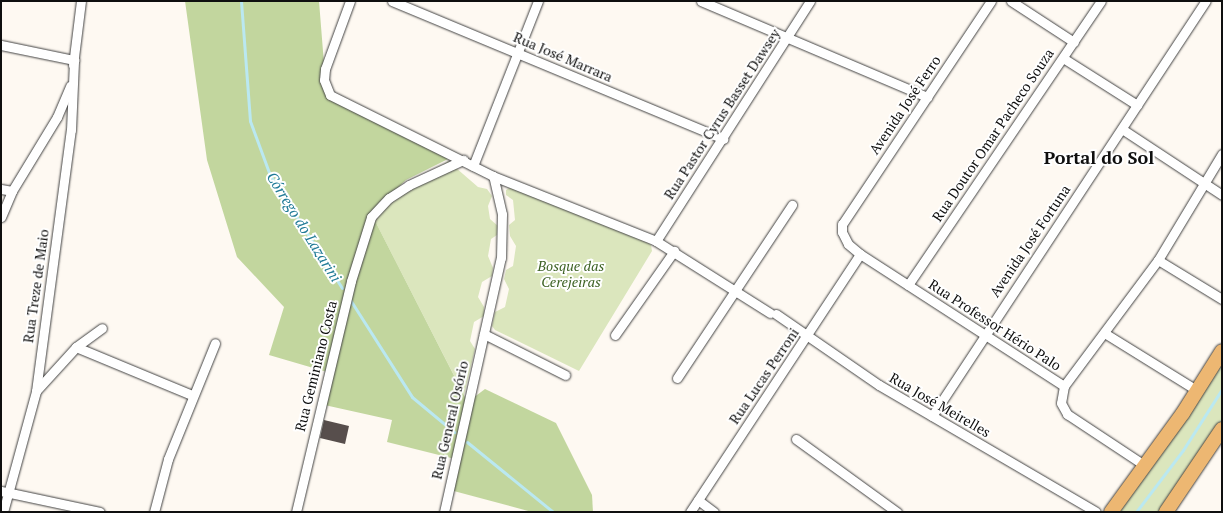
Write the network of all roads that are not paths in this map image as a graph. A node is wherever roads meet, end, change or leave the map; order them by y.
1 (81, 1) edge
2 (350, 1) edge
3 (392, 1) edge
4 (538, 1) edge
5 (701, 1) edge
6 (810, 1) edge
7 (991, 1) edge
8 (1011, 1) edge
9 (1101, 1) edge
10 (1206, 1) edge
11 (787, 38) junction
12 (1074, 42) junction
13 (1, 45) edge
14 (516, 52) junction
15 (1064, 58) junction
16 (74, 60) junction
17 (927, 97) junction
18 (1137, 105) junction
19 (1122, 128) junction
20 (723, 139) junction
21 (1222, 154) edge
22 (463, 160) junction
23 (473, 166) junction
24 (493, 176) junction
25 (1203, 185) junction
26 (1, 189) edge
27 (12, 191) junction
28 (1222, 195) edge
29 (792, 205) dead end
30 (1, 217) edge
31 (842, 224) joint
32 (656, 241) junction
33 (674, 252) junction
34 (860, 254) junction
35 (1158, 260) junction
36 (908, 285) junction
37 (734, 291) junction
38 (1222, 299) edge
39 (102, 328) dead end
40 (484, 334) junction
41 (1106, 334) junction
42 (615, 335) dead end
43 (807, 336) junction
44 (984, 336) junction
45 (216, 343) dead end
46 (76, 347) junction
47 (1222, 351) edge
48 (565, 375) dead end
49 (677, 378) dead end
50 (1064, 386) junction
51 (36, 391) junction
52 (1198, 391) junction
53 (192, 395) junction
54 (932, 416) junction
55 (1222, 429) edge
56 (796, 439) dead end
57 (1144, 465) junction
58 (4, 491) edge
59 (698, 500) junction
60 (3, 512) edge
61 (100, 512) edge
62 (154, 512) edge
63 (296, 512) edge
64 (444, 512) edge
65 (690, 512) edge
66 (714, 512) edge
67 (897, 512) edge
68 (1096, 512) edge
69 (1111, 512) edge
70 (1166, 512) edge

1 - 16 street
2 - 22 street, Rua José Meirelles
3 - 14 street, Rua José Marrara
4 - 14 street
5 - 11 street
6 - 11 street, Rua Pastor Cyrus Basset Dawsey
7 - 17 street, Avenida José Ferro
8 - 12 street
9 - 12 street, Rua Doutor Omar Pacheco Souza
10 - 18 street, Avenida José Fortuna
11 - 17 street
11 - 20 street, Rua Pastor Cyrus Basset Dawsey
12 - 15 street, Rua Doutor Omar Pacheco Souza
13 - 16 street
14 - 20 street, Rua José Marrara
14 - 23 street
15 - 18 street
15 - 36 street, Rua Doutor Omar Pacheco Souza
16 - 27 street
16 - 51 street, Rua Treze de Maio
17 - 31 street, Avenida José Ferro
18 - 19 street, Avenida José Fortuna
19 - 25 street
19 - 44 street, Avenida José Fortuna
20 - 32 street, Rua Pastor Cyrus Basset Dawsey
21 - 25 street
22 - 23 street, Rua José Meirelles
22 - 63 street, Rua Geminiano Costa
23 - 24 street, Rua José Meirelles
24 - 32 street, Rua José Meirelles
24 - 40 street, Rua General Osório
25 - 28 street
25 - 35 street
26 - 27 street
27 - 30 street
29 - 37 street
31 - 34 street, Rua Professor Hério Palo
32 - 33 street, Rua José Meirelles
33 - 37 street, Rua José Meirelles
33 - 42 street
34 - 36 street, Rua Professor Hério Palo
34 - 43 street, Rua Lucas Perroni
35 - 38 street
35 - 41 street
36 - 44 street, Rua Professor Hério Palo
37 - 43 street, Rua José Meirelles
37 - 49 street
39 - 46 street
40 - 48 street
40 - 64 street, Rua General Osório
41 - 50 street
41 - 52 street
43 - 54 street, Rua José Meirelles
43 - 59 street, Rua Lucas Perroni
44 - 50 street, Rua Professor Hério Palo
44 - 54 street, Avenida José Fortuna
45 - 53 street
46 - 51 street
46 - 53 street
47 - 52 main road
50 - 57 street, Rua Professor Hério Palo
51 - 58 street, Rua Treze de Maio
52 - 57 main road
53 - 62 street
54 - 68 street, Rua José Meirelles
55 - 70 main road
56 - 67 street
57 - 69 main road
58 - 60 street, Rua Treze de Maio
58 - 61 street
59 - 65 street, Rua Lucas Perroni
59 - 66 street

